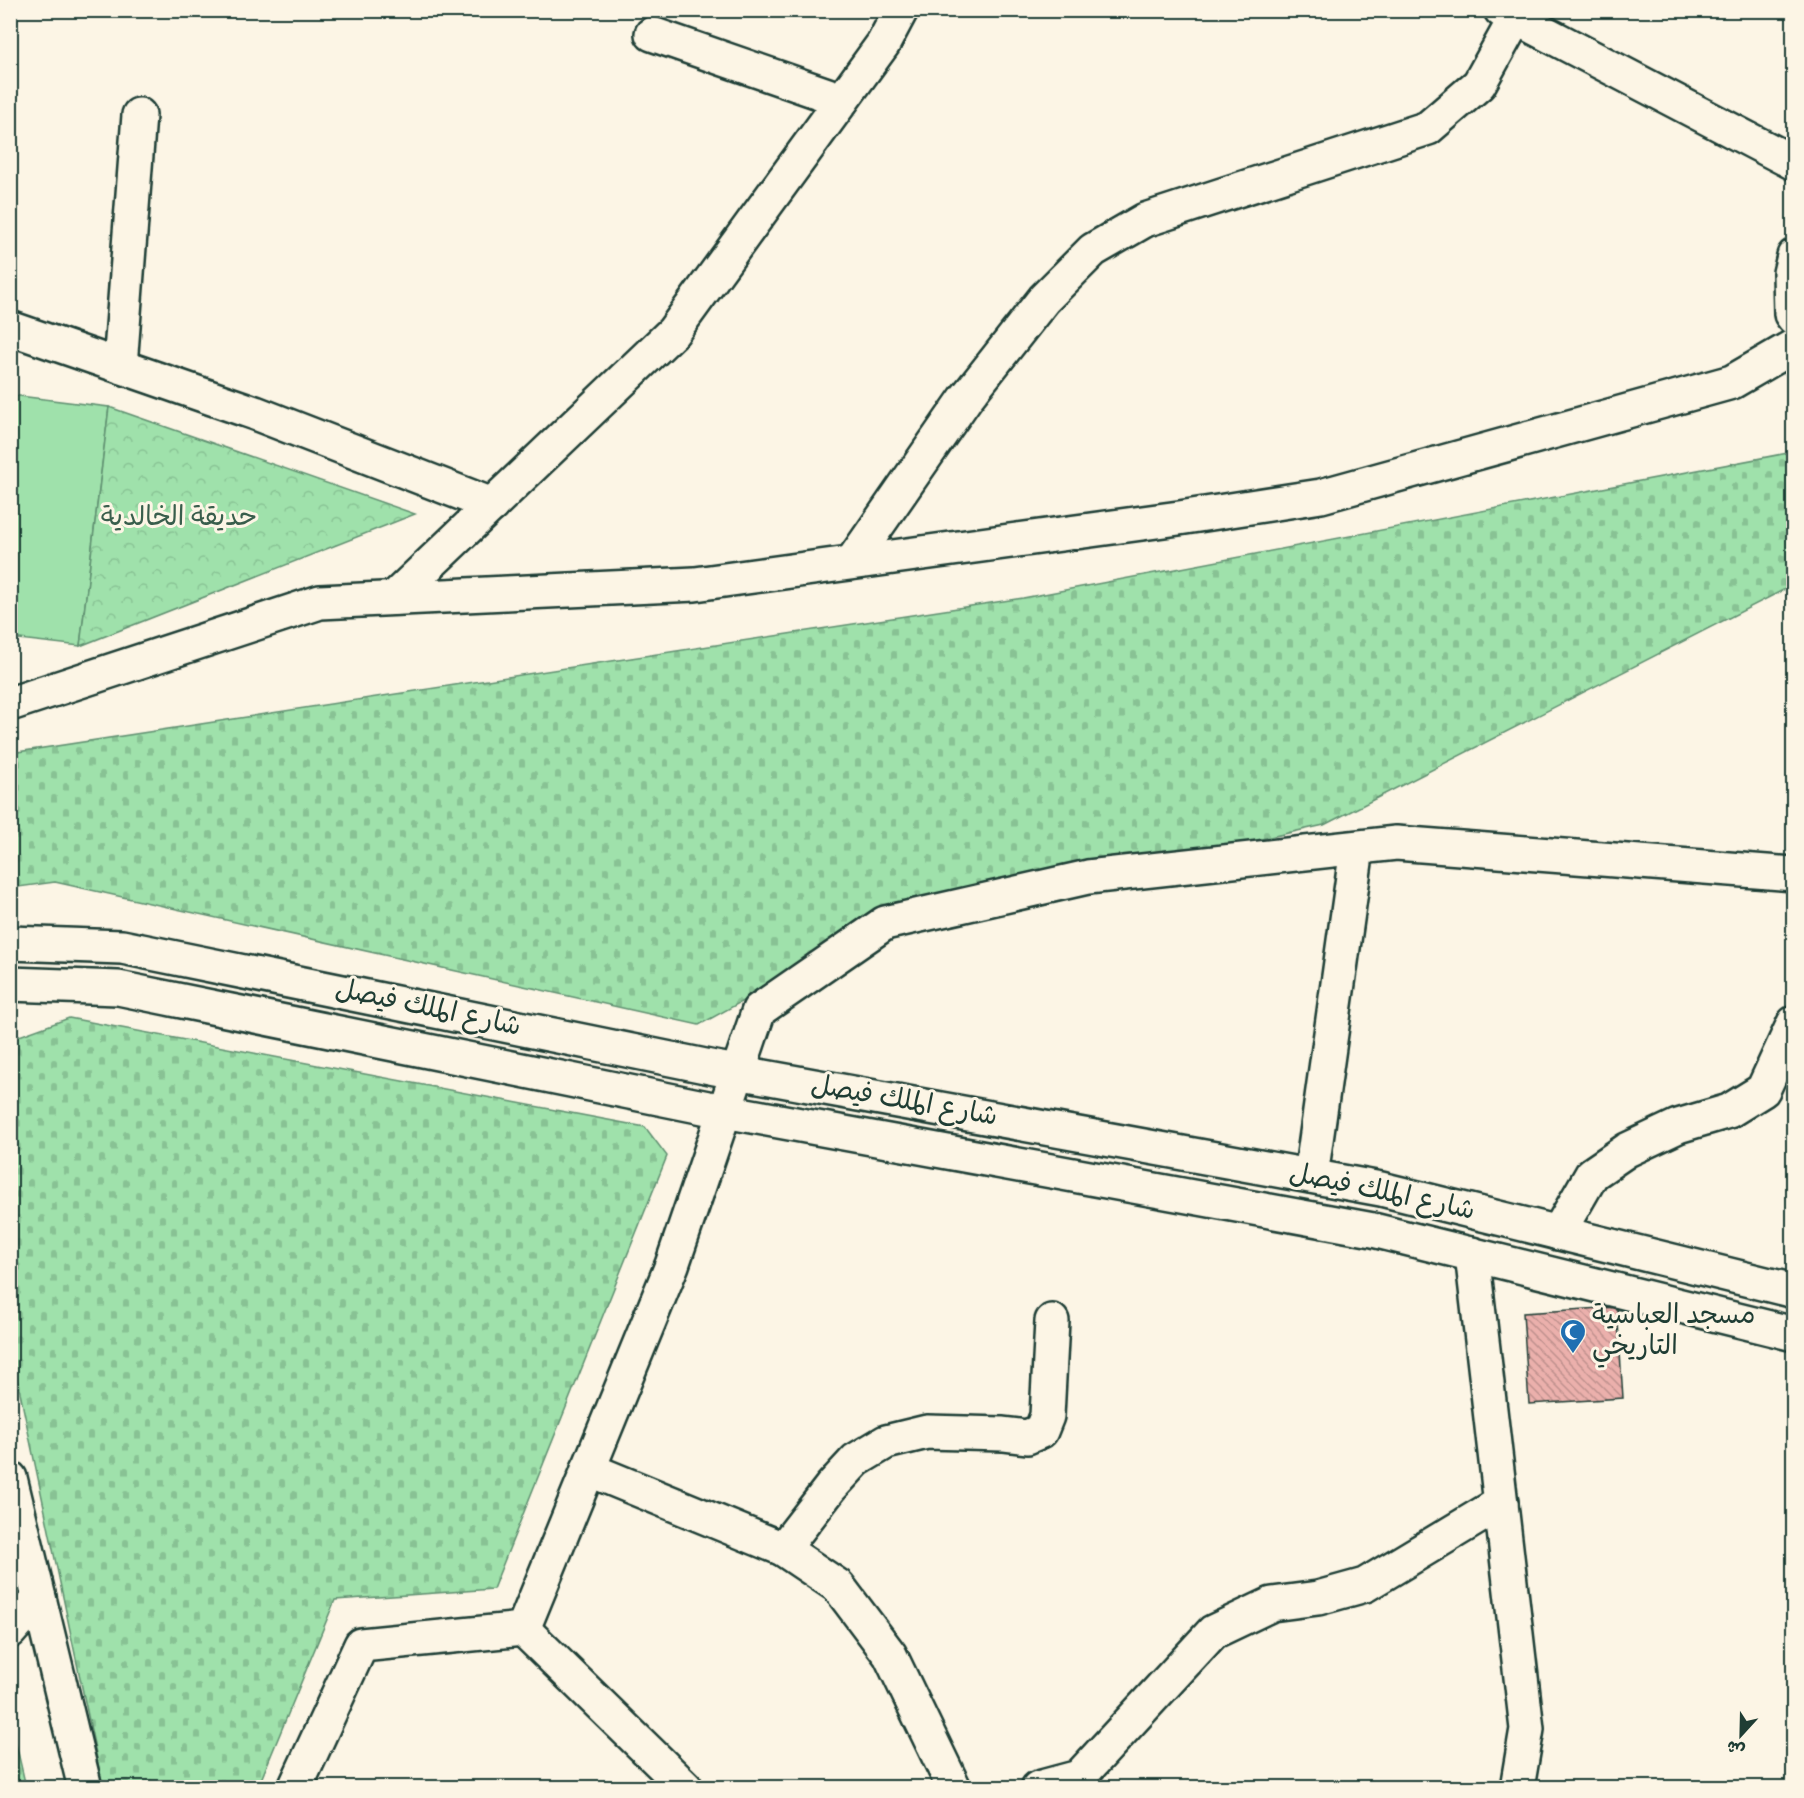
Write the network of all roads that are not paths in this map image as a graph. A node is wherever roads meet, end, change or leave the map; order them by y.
1 (902, 10) edge
2 (1512, 13) edge
3 (652, 34) dead end
4 (842, 100) junction
5 (139, 115) dead end
6 (1794, 163) edge
7 (1794, 256) edge
8 (1794, 318) edge
9 (10, 328) edge
10 (1794, 346) edge
11 (120, 366) junction
12 (492, 505) junction
13 (852, 562) junction
14 (394, 598) junction
15 (10, 704) edge
16 (1357, 848) junction
17 (1794, 874) edge
18 (10, 943) edge
19 (10, 984) edge
20 (1794, 1023) edge
21 (738, 1072) junction
22 (724, 1111) junction
23 (1311, 1176) junction
24 (1558, 1233) junction
25 (1472, 1254) junction
26 (1794, 1292) edge
27 (1052, 1321) dead end
28 (1794, 1334) edge
29 (588, 1469) junction
30 (10, 1478) edge
31 (1501, 1503) junction
32 (783, 1549) junction
33 (39, 1598) junction
34 (523, 1629) junction
35 (10, 1631) edge
36 (85, 1788) edge
37 (295, 1788) edge
38 (686, 1788) edge
39 (954, 1788) edge
40 (1038, 1788) edge
41 (1517, 1788) edge

1 - 4 street
2 - 6 street
2 - 13 street
3 - 4 street
4 - 12 street
5 - 11 street
7 - 8 street
9 - 11 street
10 - 13 street
11 - 12 street
12 - 14 street
13 - 14 street
14 - 15 street
16 - 17 street
16 - 21 street
16 - 23 street
18 - 21 street, شارع الملك فيصل
19 - 22 street
20 - 24 street
21 - 22 street
21 - 23 street, شارع الملك فيصل
22 - 25 street
22 - 29 street
23 - 24 street, شارع الملك فيصل
24 - 26 street, شارع الملك فيصل
25 - 28 street
25 - 31 street
27 - 32 street
29 - 32 street
29 - 34 street
30 - 33 street
31 - 40 street
31 - 41 street
32 - 39 street
33 - 35 street
33 - 36 street
34 - 37 street
34 - 38 street

